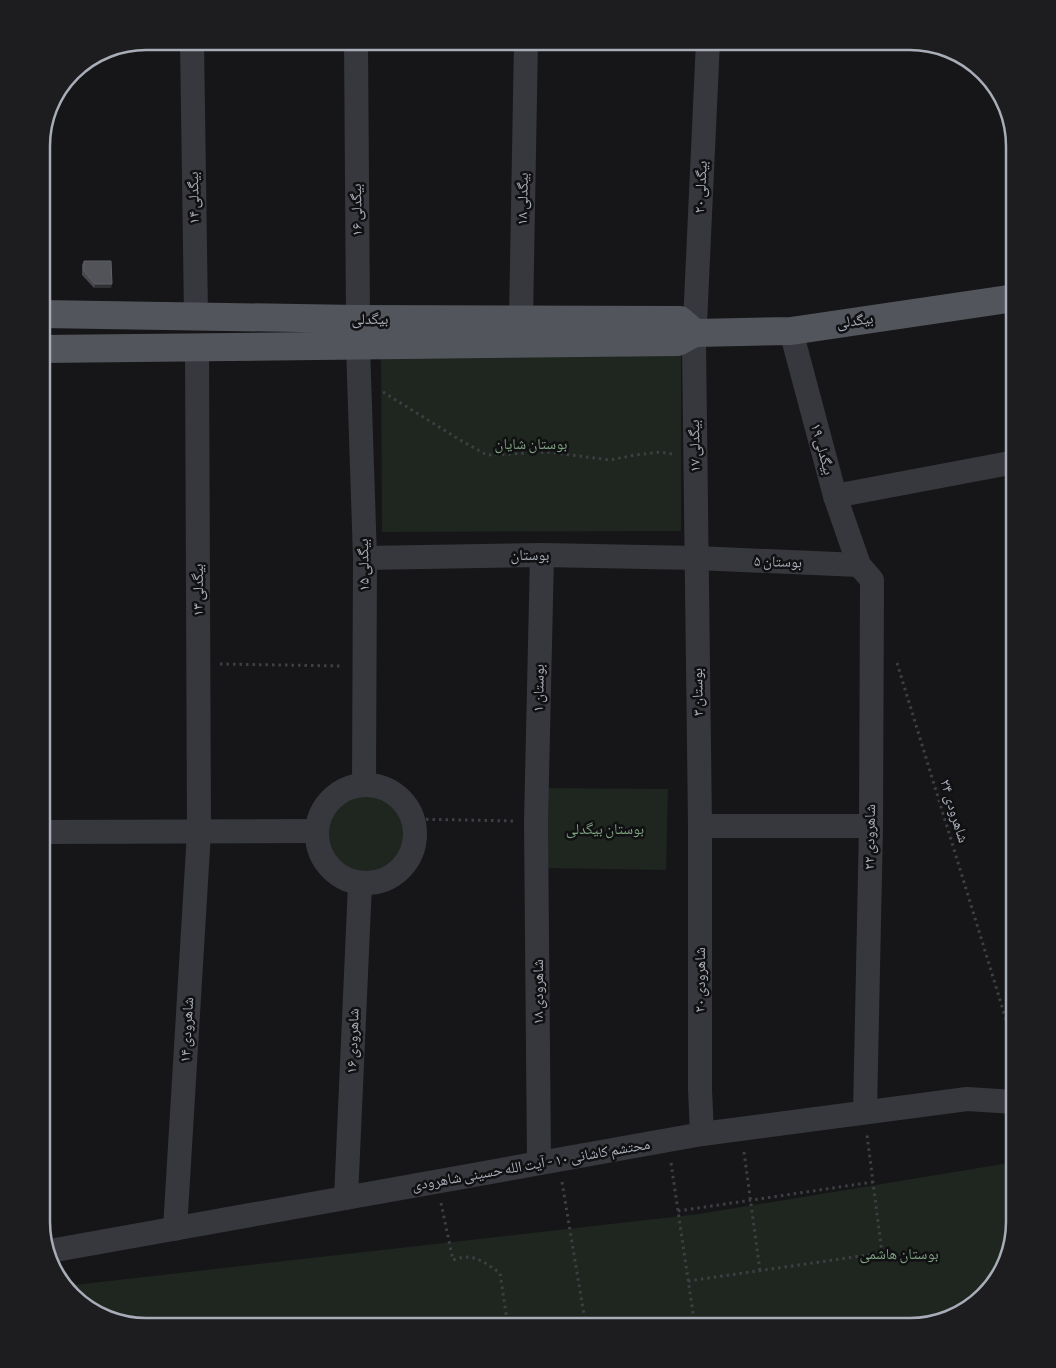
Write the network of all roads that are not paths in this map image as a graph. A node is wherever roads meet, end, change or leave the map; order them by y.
1 (192, 50) edge
2 (356, 50) edge
3 (526, 50) edge
4 (708, 50) edge
5 (1006, 299) edge
6 (50, 314) edge
7 (196, 316) junction
8 (358, 319) junction
9 (520, 319) junction
10 (791, 331) junction
11 (694, 333) junction
12 (358, 346) junction
13 (197, 348) junction
14 (50, 349) edge
15 (1006, 464) edge
16 (835, 496) junction
17 (542, 555) junction
18 (365, 558) junction
19 (696, 558) junction
20 (859, 565) junction
21 (364, 784) junction
22 (536, 822) joint
23 (700, 826) junction
24 (871, 826) junction
25 (317, 831) junction
26 (50, 832) edge
27 (199, 832) junction
28 (360, 884) junction
29 (1006, 1101) edge
30 (865, 1112) junction
31 (702, 1134) junction
32 (539, 1163) junction
33 (346, 1198) junction
34 (175, 1229) junction
35 (54, 1250) edge

1 - 7 street, بیگدلی ۱۴
2 - 8 street, بیگدلی ۱۶
3 - 9 street, بیگدلی ۱۸
4 - 11 street, بیگدلی ۲۰
5 - 10 main road, بیگدلی
6 - 7 main road, بیگدلی
7 - 8 main road, بیگدلی
7 - 13 main road
8 - 9 main road, بیگدلی
8 - 12 main road
9 - 11 main road, بیگدلی
10 - 11 main road, بیگدلی
10 - 16 street, بیگدلی ۱۹
11 - 12 main road, بیگدلی
11 - 19 street, بیگدلی ۱۷
12 - 13 main road, بیگدلی
12 - 18 street, بیگدلی ۱۵
13 - 14 main road, بیگدلی
13 - 27 street, بیگدلی ۱۳
15 - 16 street
16 - 20 street, بیگدلی ۱۹
17 - 18 street, بوستان
17 - 19 street, بوستان
17 - 22 street, بوستان ۱
18 - 21 street, بیگدلی ۱۵
19 - 20 street, بوستان ۵
19 - 23 street, بوستان ۳
20 - 24 street, شاهرودی ۲۲
21 - 25 street
21 - 28 street
22 - 32 street, شاهرودی ۱۸
23 - 24 street
23 - 31 street, شاهرودی ۲۰
24 - 30 street, شاهرودی ۲۲
25 - 27 street
25 - 28 street
26 - 27 street
27 - 34 street, شاهرودی ۱۴
28 - 33 street, شاهرودی ۱۶
29 - 30 street, محتشم کاشانی ۱۰ - آیت الله حسینی شاهرودی
30 - 31 street, محتشم کاشانی ۱۰ - آیت الله حسینی شاهرودی
31 - 32 street, محتشم کاشانی ۱۰ - آیت الله حسینی شاهرودی
32 - 33 street, محتشم کاشانی ۱۰ - آیت الله حسینی شاهرودی
33 - 34 street, محتشم کاشانی ۱۰ - آیت الله حسینی شاهرودی
34 - 35 street, محتشم کاشانی ۱۰ - آیت الله حسینی شاهرودی

